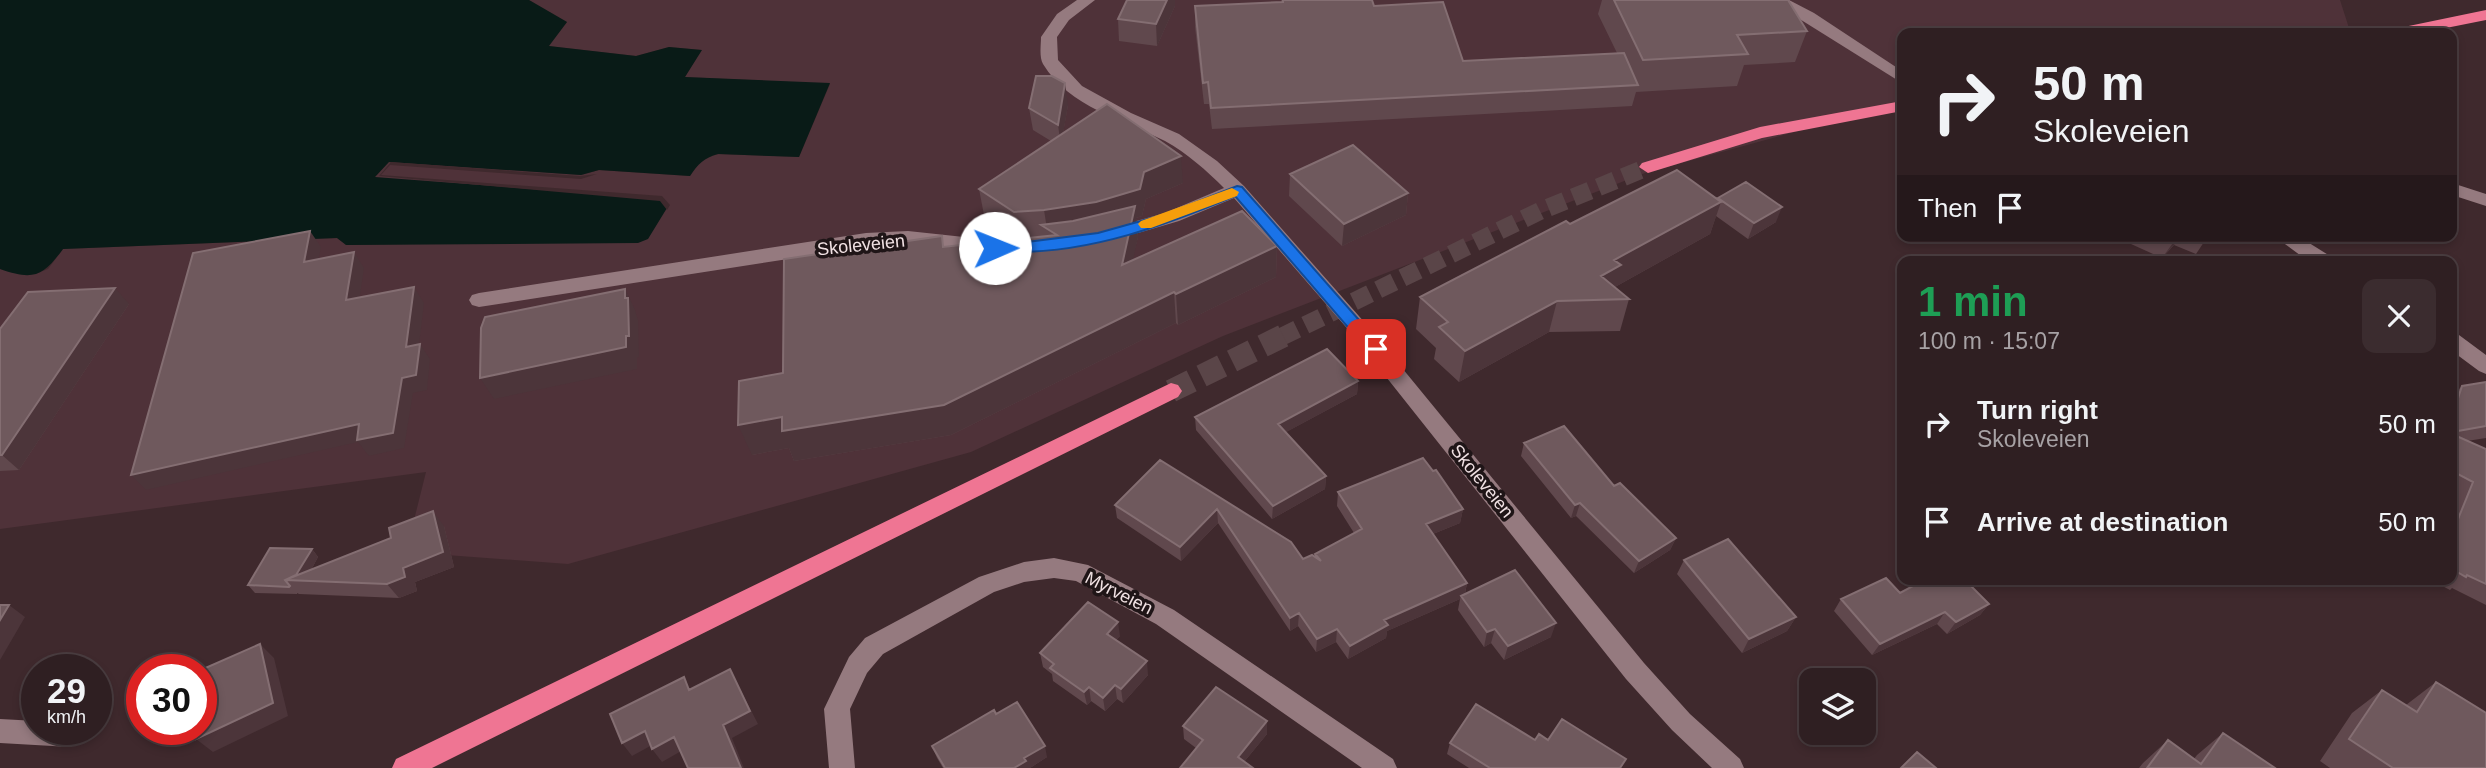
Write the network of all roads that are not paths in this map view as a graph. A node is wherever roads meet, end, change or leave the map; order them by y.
1 (1087, 0) edge
2 (1777, 0) edge
3 (2486, 15) edge
4 (2423, 28) edge
5 (1897, 75) edge
6 (1897, 106) edge
7 (1648, 167) tunnel mouth
8 (1237, 190) junction
9 (2457, 191) edge
10 (2486, 200) edge
11 (1098, 238) edge
12 (2293, 242) edge
13 (1016, 247) edge
14 (2315, 256) edge
15 (479, 300) dead end
16 (2457, 344) edge
17 (2486, 366) edge
18 (1171, 391) tunnel mouth
19 (0, 731) edge
20 (21, 733) edge
21 (405, 768) edge
22 (842, 768) edge
23 (1384, 768) edge
24 (1731, 768) edge

1 - 8 street, Skoleveien
2 - 5 street
3 - 4 highway
6 - 7 highway
8 - 11 street
8 - 24 street, Skoleveien
9 - 10 street
12 - 14 street
13 - 15 street, Skoleveien
16 - 17 street
18 - 21 highway
19 - 20 street
22 - 23 street, Myrveien

